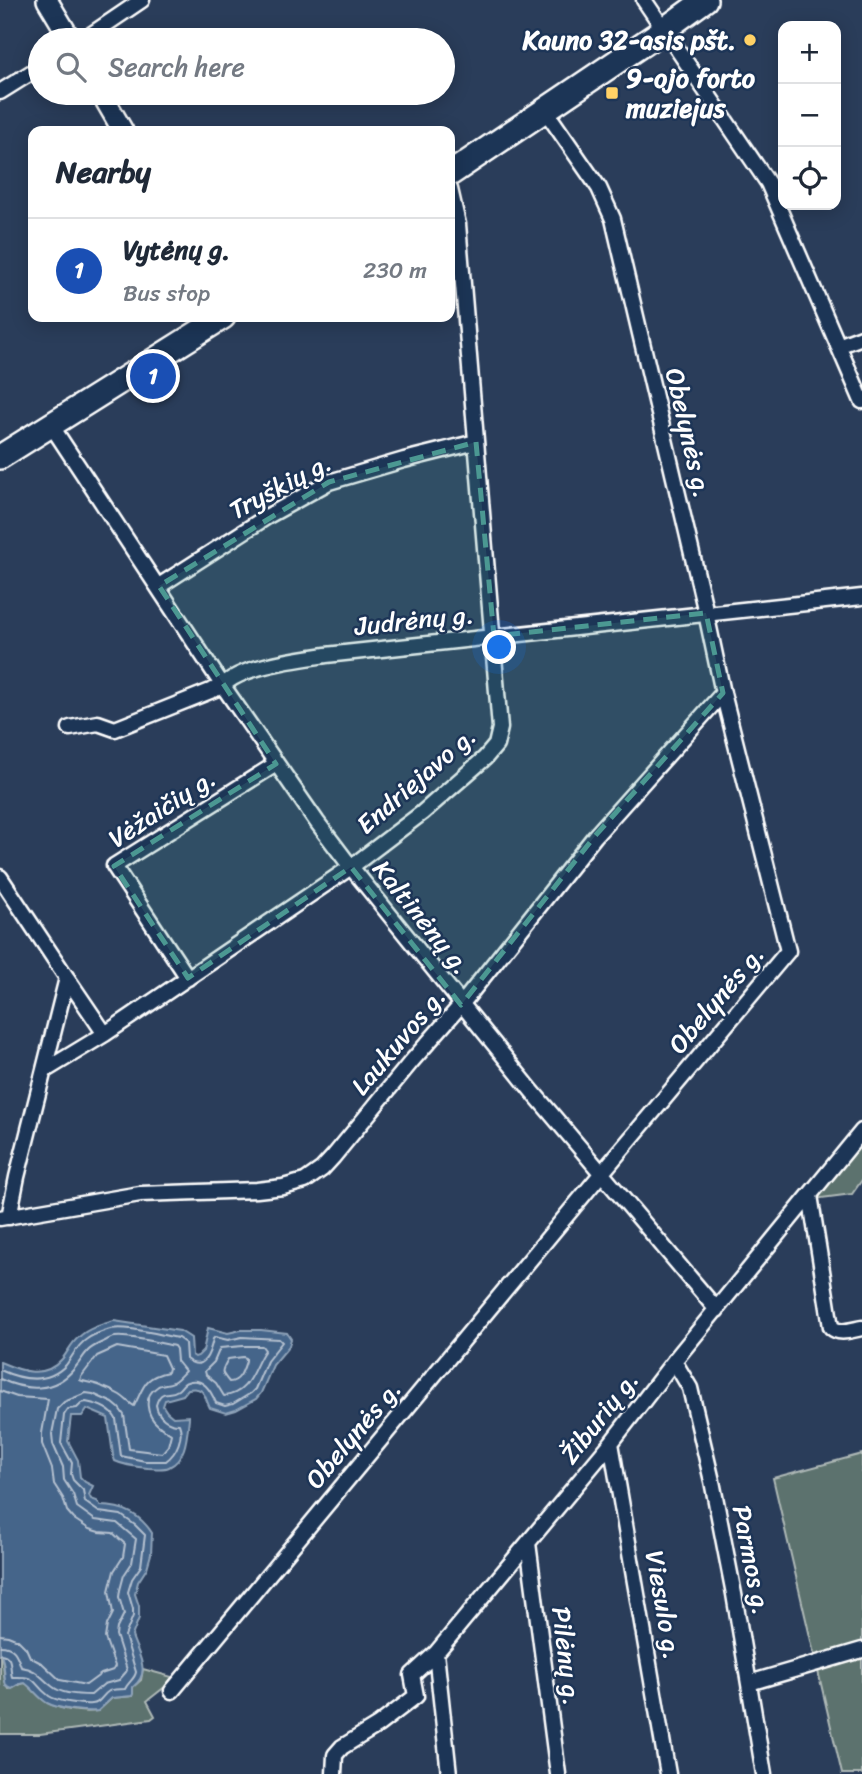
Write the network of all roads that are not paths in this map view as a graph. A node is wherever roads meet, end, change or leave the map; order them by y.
1 (47, 0) edge
2 (142, 0) edge
3 (644, 0) edge
4 (705, 0) edge
5 (64, 28) edge
6 (101, 28) edge
7 (664, 29) junction
8 (28, 74) edge
9 (0, 92) edge
10 (108, 105) edge
11 (545, 110) junction
12 (120, 126) edge
13 (455, 171) edge
14 (455, 211) edge
15 (215, 322) edge
16 (862, 337) edge
17 (838, 346) junction
18 (862, 401) edge
19 (51, 425) junction
20 (476, 442) junction
21 (0, 457) edge
22 (159, 586) junction
23 (862, 597) edge
24 (706, 613) junction
25 (494, 636) junction
26 (223, 686) junction
27 (723, 693) junction
28 (70, 728) dead end
29 (276, 764) junction
30 (351, 867) junction
31 (0, 877) edge
32 (67, 978) junction
33 (188, 978) junction
34 (461, 1005) junction
35 (105, 1034) junction
36 (44, 1071) junction
37 (862, 1131) edge
38 (601, 1174) junction
39 (810, 1195) junction
40 (5, 1218) edge
41 (717, 1310) junction
42 (862, 1328) edge
43 (674, 1361) junction
44 (611, 1443) junction
45 (528, 1543) junction
46 (862, 1650) edge
47 (436, 1653) junction
48 (749, 1683) junction
49 (172, 1691) dead end
50 (334, 1774) edge
51 (449, 1774) edge
52 (558, 1774) edge
53 (668, 1774) edge
54 (764, 1774) edge

1 - 5 main road
2 - 6 street
3 - 7 street
4 - 7 main road
7 - 11 main road
7 - 17 street
8 - 9 street
10 - 12 main road
11 - 13 main road
11 - 24 street, Obelynės g.
14 - 20 street, Endriejavo g.
15 - 19 main road
16 - 17 street
17 - 18 street
19 - 21 main road
19 - 22 street, Kaltinėnų g.
20 - 22 street, Tryškių g.
20 - 25 street, Endriejavo g.
22 - 26 street, Kaltinėnų g.
23 - 24 street, Judrėnų g.
24 - 25 street, Judrėnų g.
24 - 27 street, Obelynės g.
25 - 26 street, Judrėnų g.
25 - 30 street, Endriejavo g.
26 - 28 street, Judrėnų g.
26 - 29 street, Kaltinėnų g.
27 - 34 street, Laukuvos g.
27 - 38 street, Obelynės g.
29 - 30 street, Kaltinėnų g.
29 - 33 street, Vėžaičių g.
30 - 33 street, Endriejavo g.
30 - 34 street, Kaltinėnų g.
31 - 32 street
32 - 35 street
32 - 36 street
33 - 35 street, Endriejavo g.
34 - 38 street, Kaltinėnų g.
34 - 40 street, Laukuvos g.
35 - 36 street, Endriejavo g.
36 - 40 street
37 - 39 street, Žiburių g.
38 - 41 street, Kaltinėnų g.
38 - 49 street, Obelynės g.
39 - 41 street, Žiburių g.
39 - 42 street
41 - 43 street, Žiburių g.
43 - 44 street, Žiburių g.
43 - 48 street, Parmos g.
44 - 45 street, Žiburių g.
44 - 53 street, Viesulo g.
45 - 47 street, Žiburių g.
45 - 52 street, Pilėnų g.
46 - 48 street
47 - 50 street, Žiburių g.
47 - 51 street
48 - 54 street, Parmos g.

